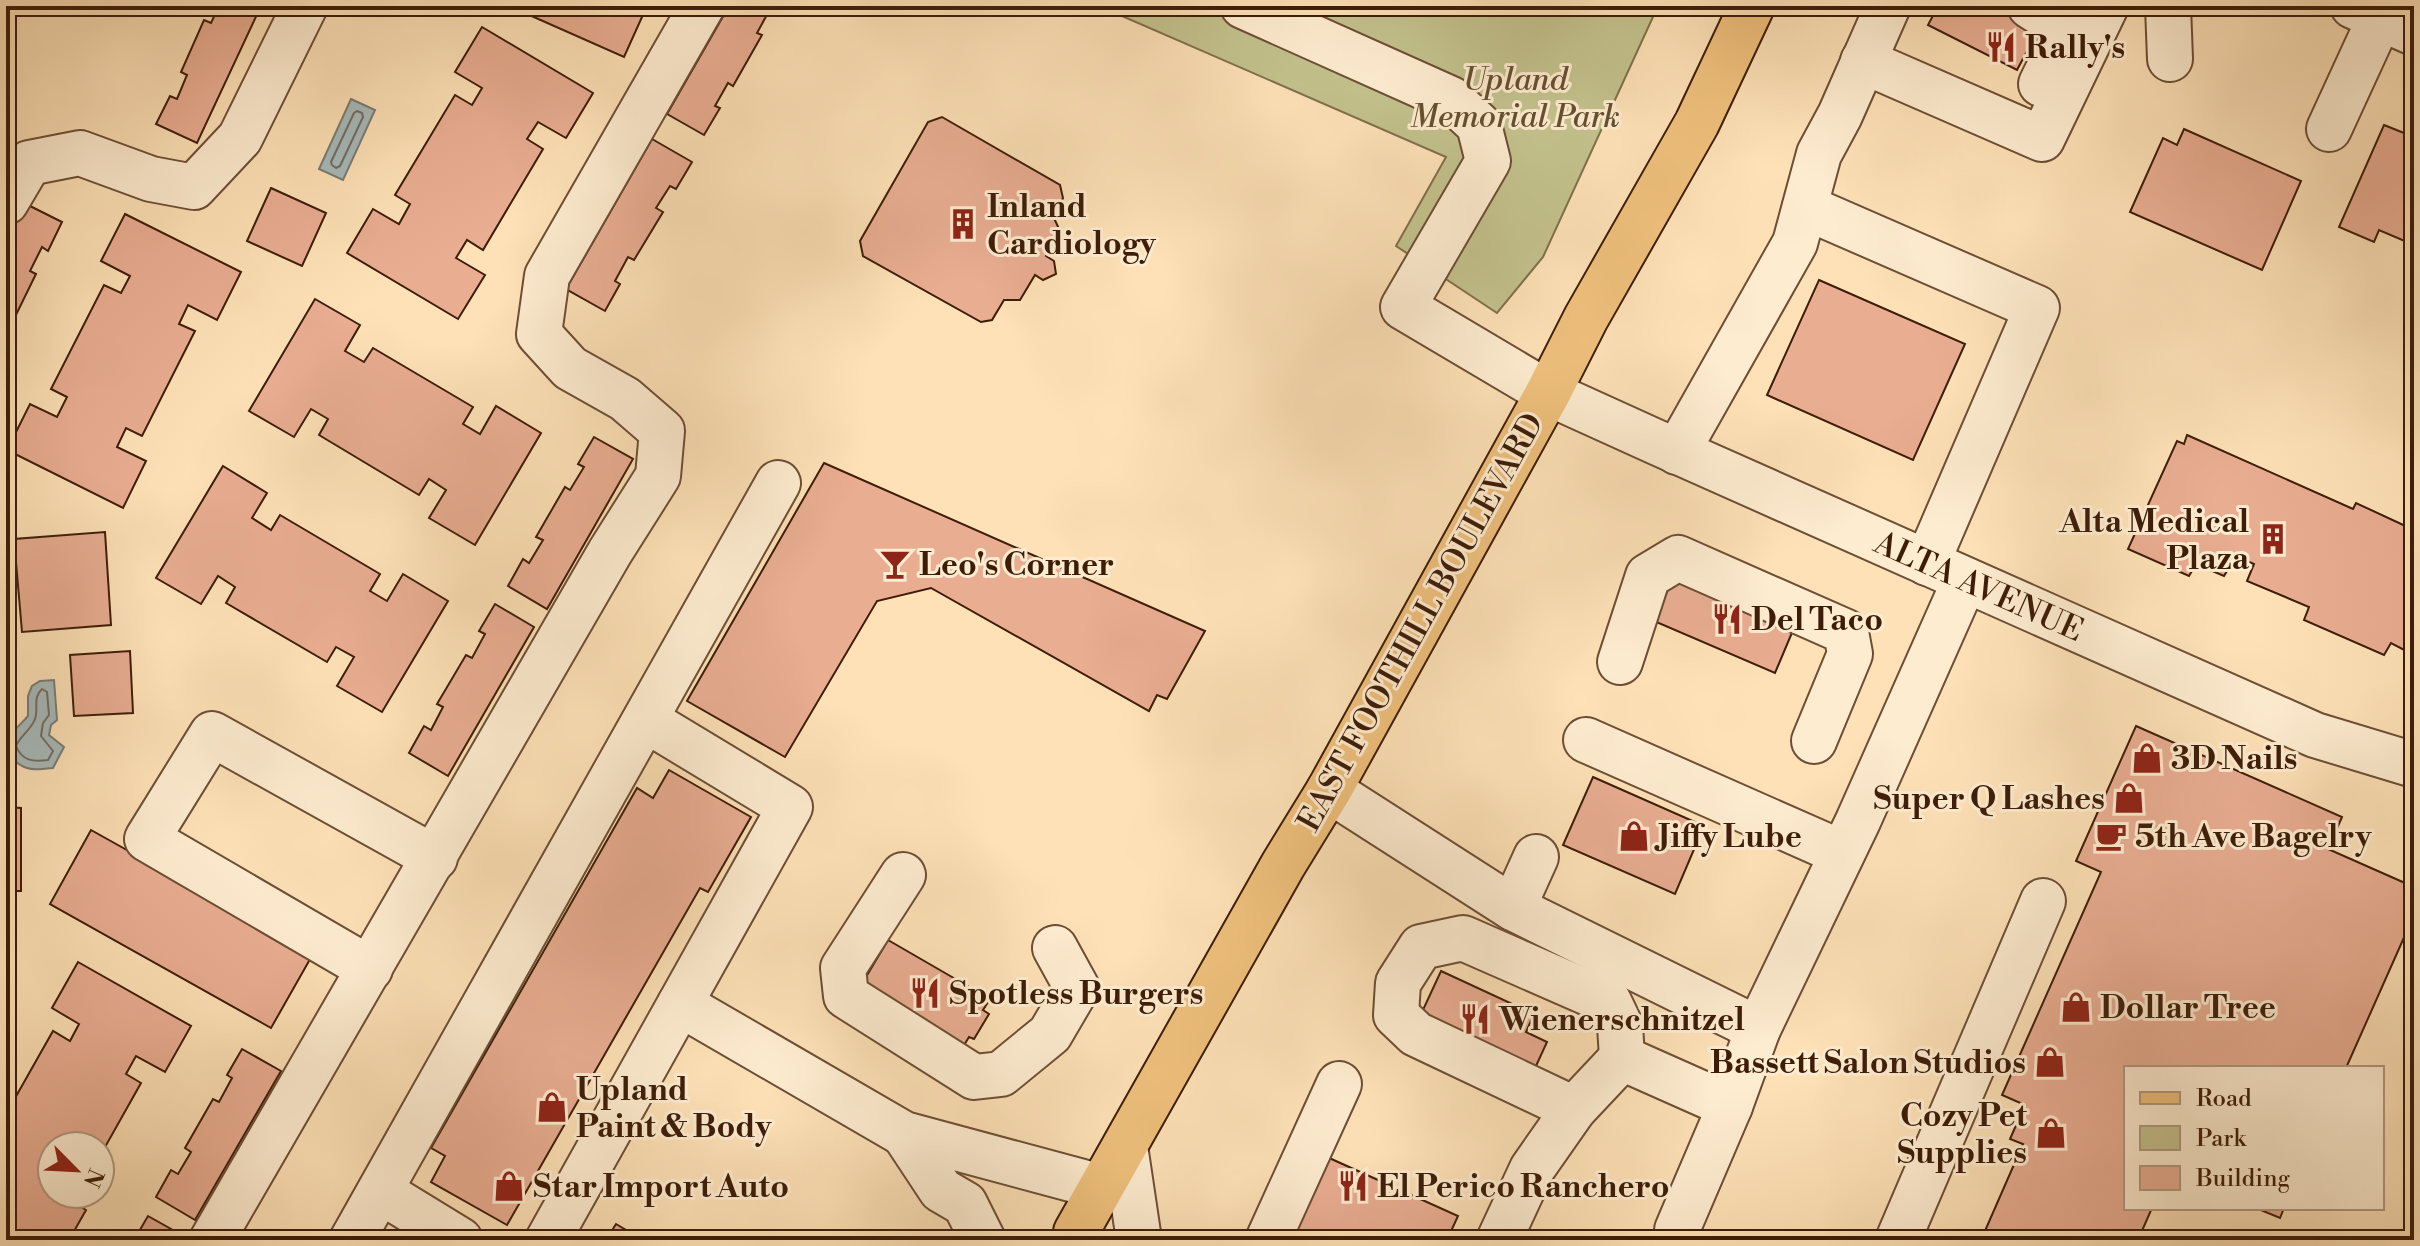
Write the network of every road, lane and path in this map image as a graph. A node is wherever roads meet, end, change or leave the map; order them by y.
1 (305, 6) edge
2 (702, 6) edge
3 (1243, 6) edge
4 (1752, 6) edge
5 (1888, 6) edge
6 (2030, 6) edge
7 (2106, 6) edge
8 (2168, 6) edge
9 (2392, 18) edge
10 (2170, 59) dead end
11 (1863, 61) junction
12 (2019, 129) junction
13 (2329, 129) dead end
14 (6, 202) edge
15 (1805, 207) junction
16 (1548, 393) junction
17 (1677, 452) junction
18 (778, 483) dead end
19 (1946, 571) junction
20 (1620, 662) dead end
21 (646, 720) junction
22 (1586, 740) dead end
23 (1814, 741) dead end
24 (2414, 765) edge
25 (1329, 790) junction
26 (1842, 853) junction
27 (1536, 857) dead end
28 (435, 858) junction
29 (903, 875) dead end
30 (2043, 901) dead end
31 (1513, 908) junction
32 (1055, 948) dead end
33 (370, 969) junction
34 (680, 1004) junction
35 (1758, 1029) junction
36 (1622, 1058) junction
37 (1339, 1084) dead end
38 (1730, 1106) junction
39 (1574, 1109) junction
40 (904, 1134) junction
41 (1125, 1146) junction
42 (1101, 1187) junction
43 (380, 1191) junction
44 (1677, 1230) dead end
45 (1073, 1238) edge
46 (212, 1240) edge
47 (352, 1240) edge
48 (460, 1240) edge
49 (548, 1240) edge
50 (983, 1240) edge
51 (1139, 1240) edge
52 (1268, 1240) edge
53 (1499, 1240) edge
54 (1898, 1240) edge

1 - 14 street
2 - 28 street
3 - 16 street, ALTA AVENUE
4 - 16 main road, EAST FOOTHILL BOULEVARD
5 - 11 street
6 - 12 street
7 - 12 street
8 - 10 street
9 - 13 street
11 - 12 street
11 - 15 street
15 - 17 street
15 - 19 street
16 - 17 street, ALTA AVENUE
16 - 25 main road, EAST FOOTHILL BOULEVARD
17 - 19 street, ALTA AVENUE
18 - 21 street
19 - 24 street, ALTA AVENUE
19 - 26 street
20 - 23 street
21 - 34 street
21 - 43 street
22 - 26 street
25 - 31 street
25 - 41 main road, EAST FOOTHILL BOULEVARD
26 - 35 street
27 - 31 street
28 - 33 street
28 - 33 street
29 - 32 street
30 - 54 street
31 - 35 street
33 - 46 street
34 - 40 street
34 - 49 street
35 - 38 street
36 - 38 street
36 - 39 street
36 - 39 street
37 - 52 street
38 - 44 street
39 - 53 street
40 - 42 street
40 - 50 street
41 - 42 main road, EAST FOOTHILL BOULEVARD
41 - 51 street
42 - 45 main road, EAST FOOTHILL BOULEVARD
43 - 47 street
43 - 48 street

